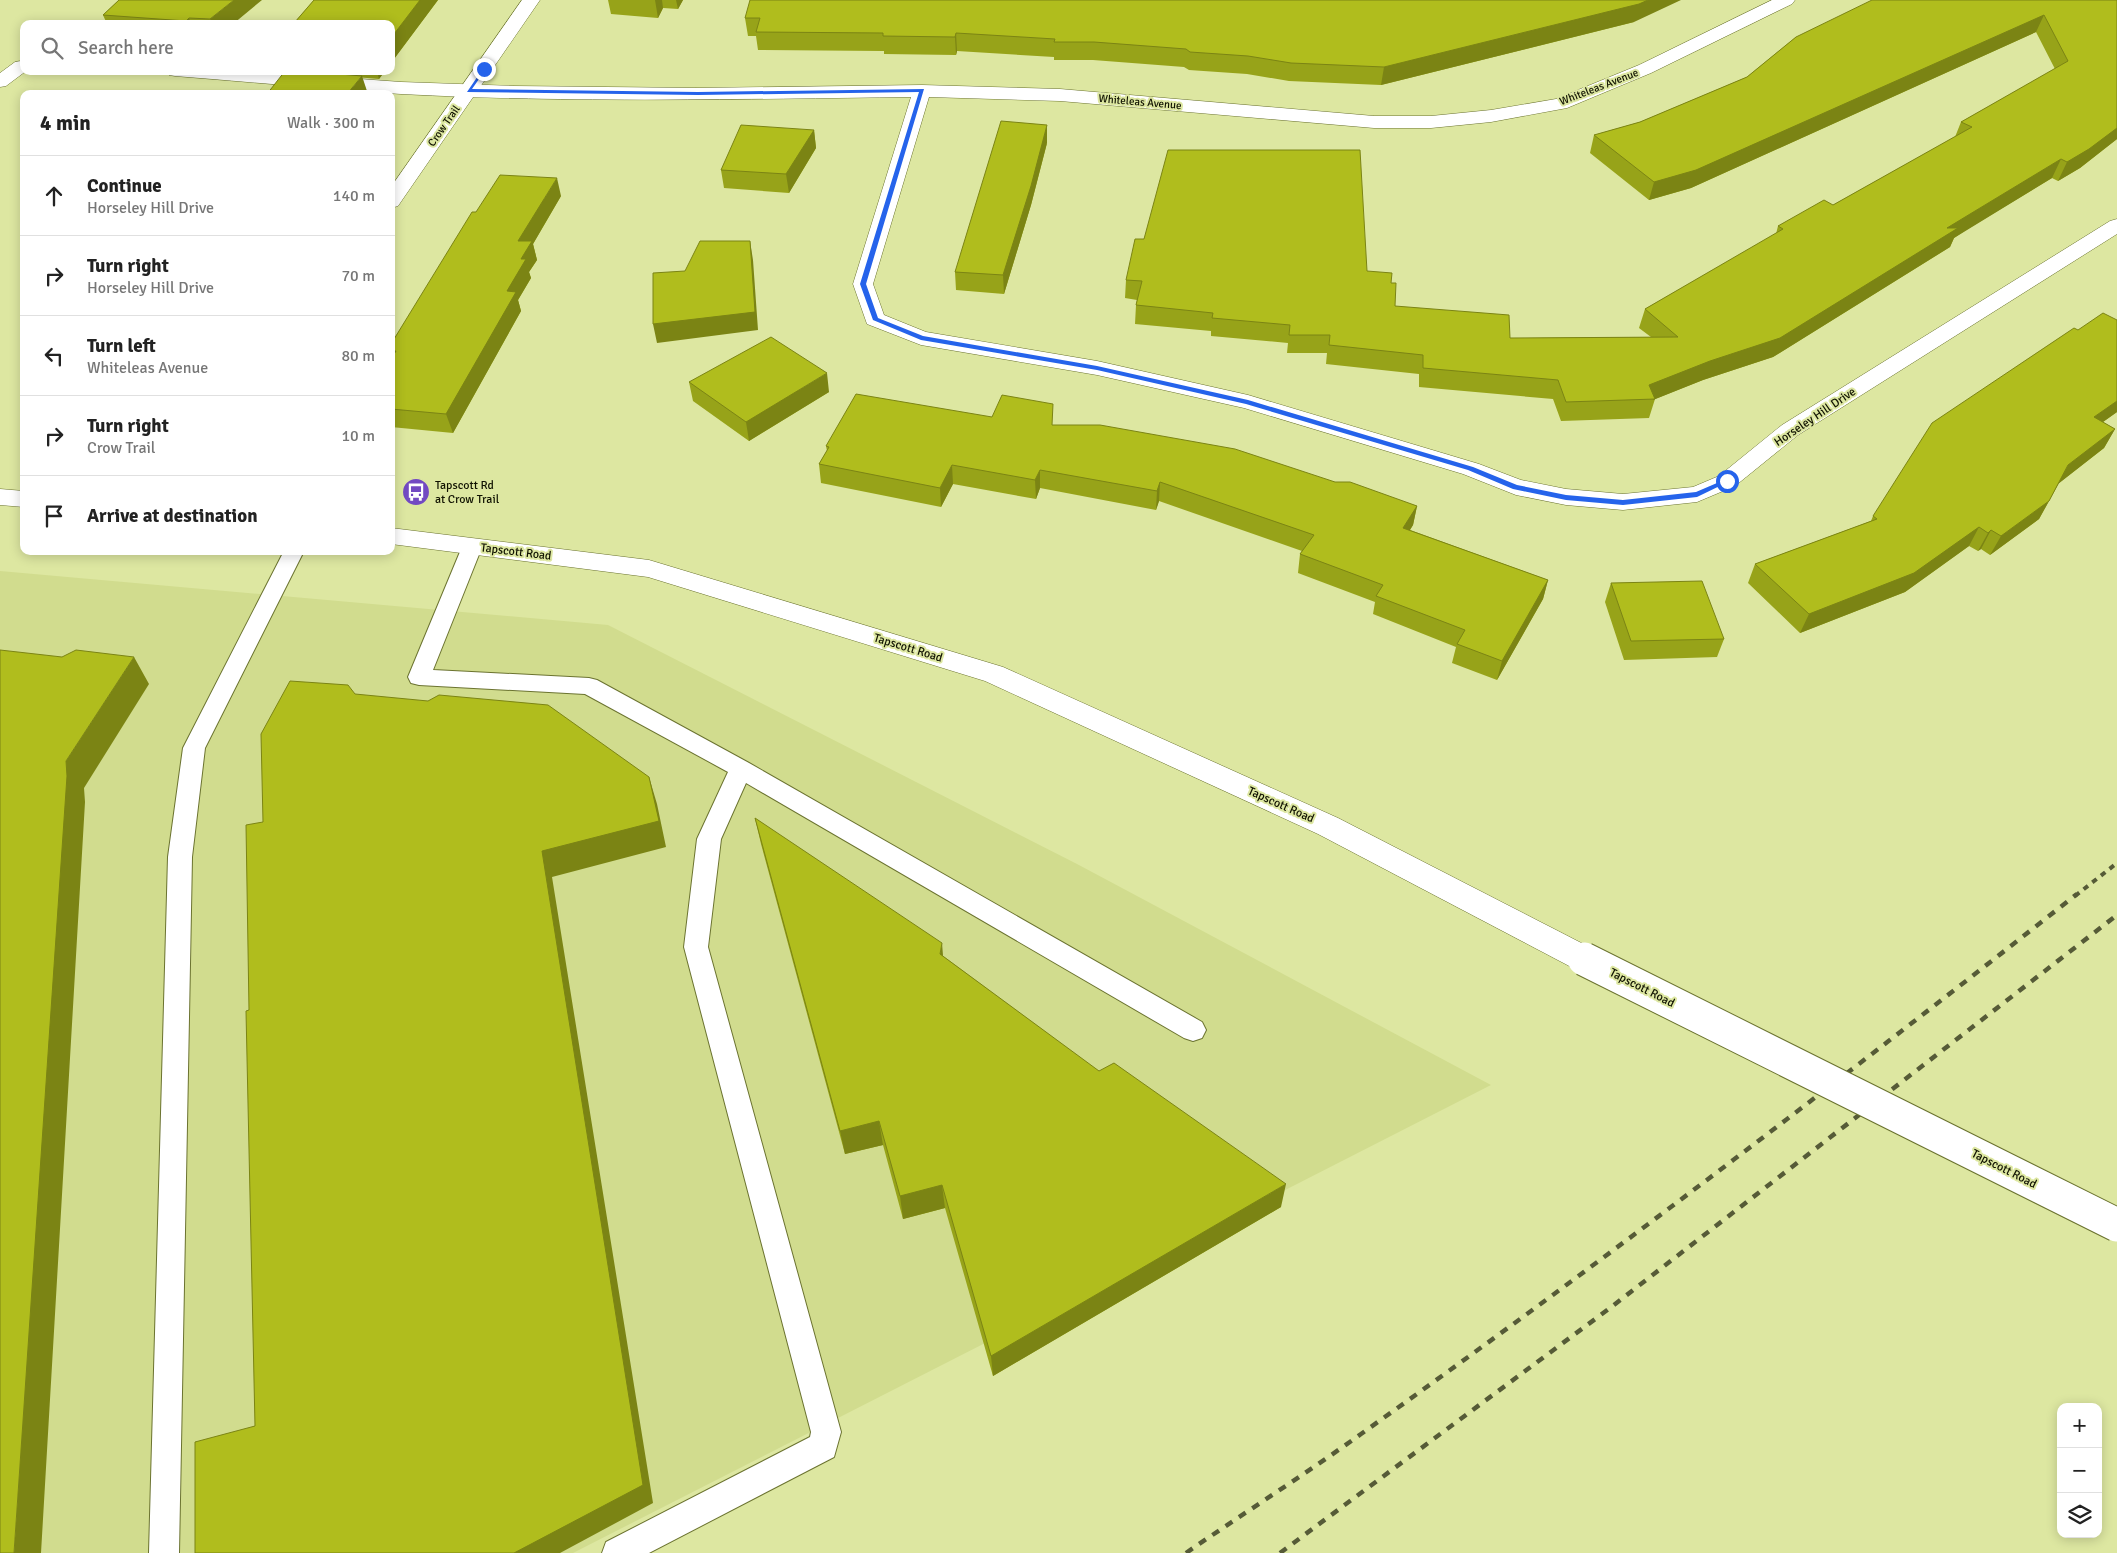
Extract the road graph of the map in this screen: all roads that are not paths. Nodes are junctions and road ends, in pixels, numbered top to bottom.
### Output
1 (531, 0) edge
2 (1786, 0) edge
3 (0, 64) edge
4 (20, 66) edge
5 (20, 67) edge
6 (234, 75) edge
7 (0, 82) edge
8 (468, 91) junction
9 (922, 91) junction
10 (395, 196) edge
11 (2117, 225) edge
12 (0, 497) edge
13 (20, 499) edge
14 (395, 537) edge
15 (472, 547) junction
16 (292, 555) edge
17 (741, 769) junction
18 (1193, 1030) dead end
19 (2117, 1225) edge
20 (164, 1553) edge
21 (617, 1553) edge

1 - 8 street, Crow Trail
2 - 9 street, Whiteleas Avenue
3 - 4 street
5 - 7 street
6 - 8 street, Whiteleas Avenue
8 - 9 street, Whiteleas Avenue
8 - 10 street, Crow Trail
9 - 11 street, Horseley Hill Drive
12 - 13 street
14 - 15 street, Tapscott Road
15 - 17 lane
15 - 19 street, Tapscott Road, bridge
16 - 20 lane
17 - 18 lane
17 - 21 lane

